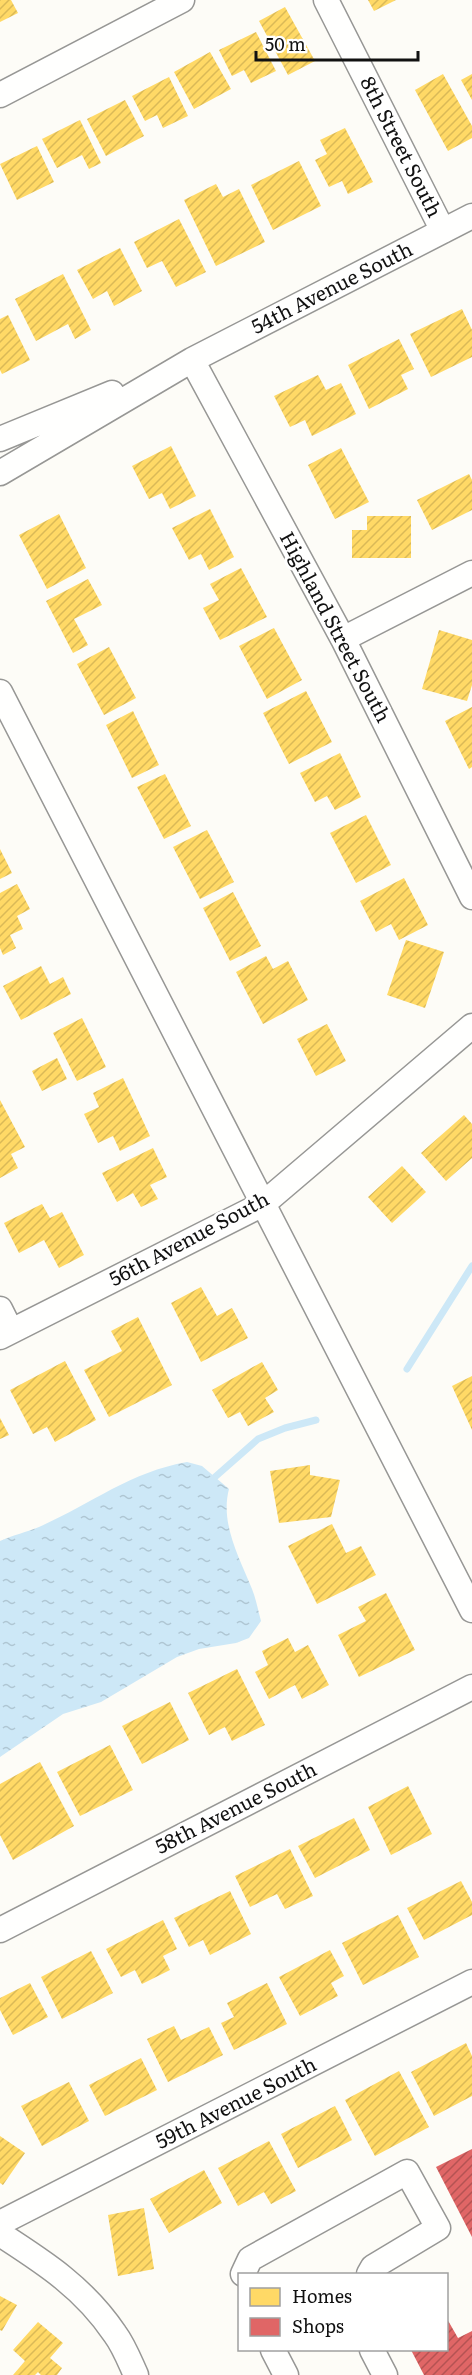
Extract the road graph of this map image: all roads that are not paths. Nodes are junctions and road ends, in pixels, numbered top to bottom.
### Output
1 (182, 0) edge
2 (326, 0) edge
3 (0, 95) edge
4 (472, 216) edge
5 (443, 231) junction
6 (192, 360) junction
7 (0, 439) edge
8 (0, 473) edge
9 (472, 573) edge
10 (344, 639) junction
11 (0, 692) edge
12 (472, 897) edge
13 (472, 1026) edge
14 (263, 1204) junction
15 (0, 1309) edge
16 (6, 1334) edge
17 (472, 1610) edge
18 (472, 1687) edge
19 (0, 1930) edge
20 (472, 1982) edge
21 (0, 2223) edge
22 (0, 2234) edge
23 (243, 2273) edge
24 (370, 2273) edge
25 (274, 2351) edge
26 (373, 2351) edge
27 (136, 2375) edge
28 (286, 2375) edge
29 (385, 2375) edge

1 - 3 street
2 - 5 street, 8th Street South
4 - 5 street, 54th Avenue South
5 - 6 street, 54th Avenue South
6 - 7 street, 54th Avenue South
6 - 8 street, 54th Avenue South
6 - 10 street, Highland Street South
9 - 10 street
10 - 12 street, Highland Street South
11 - 14 street
13 - 14 street, 56th Avenue South
14 - 16 street, 56th Avenue South
14 - 17 street
15 - 16 street
18 - 19 street, 58th Avenue South
20 - 21 street, 59th Avenue South
22 - 27 street
23 - 24 street
25 - 28 street
26 - 29 street

